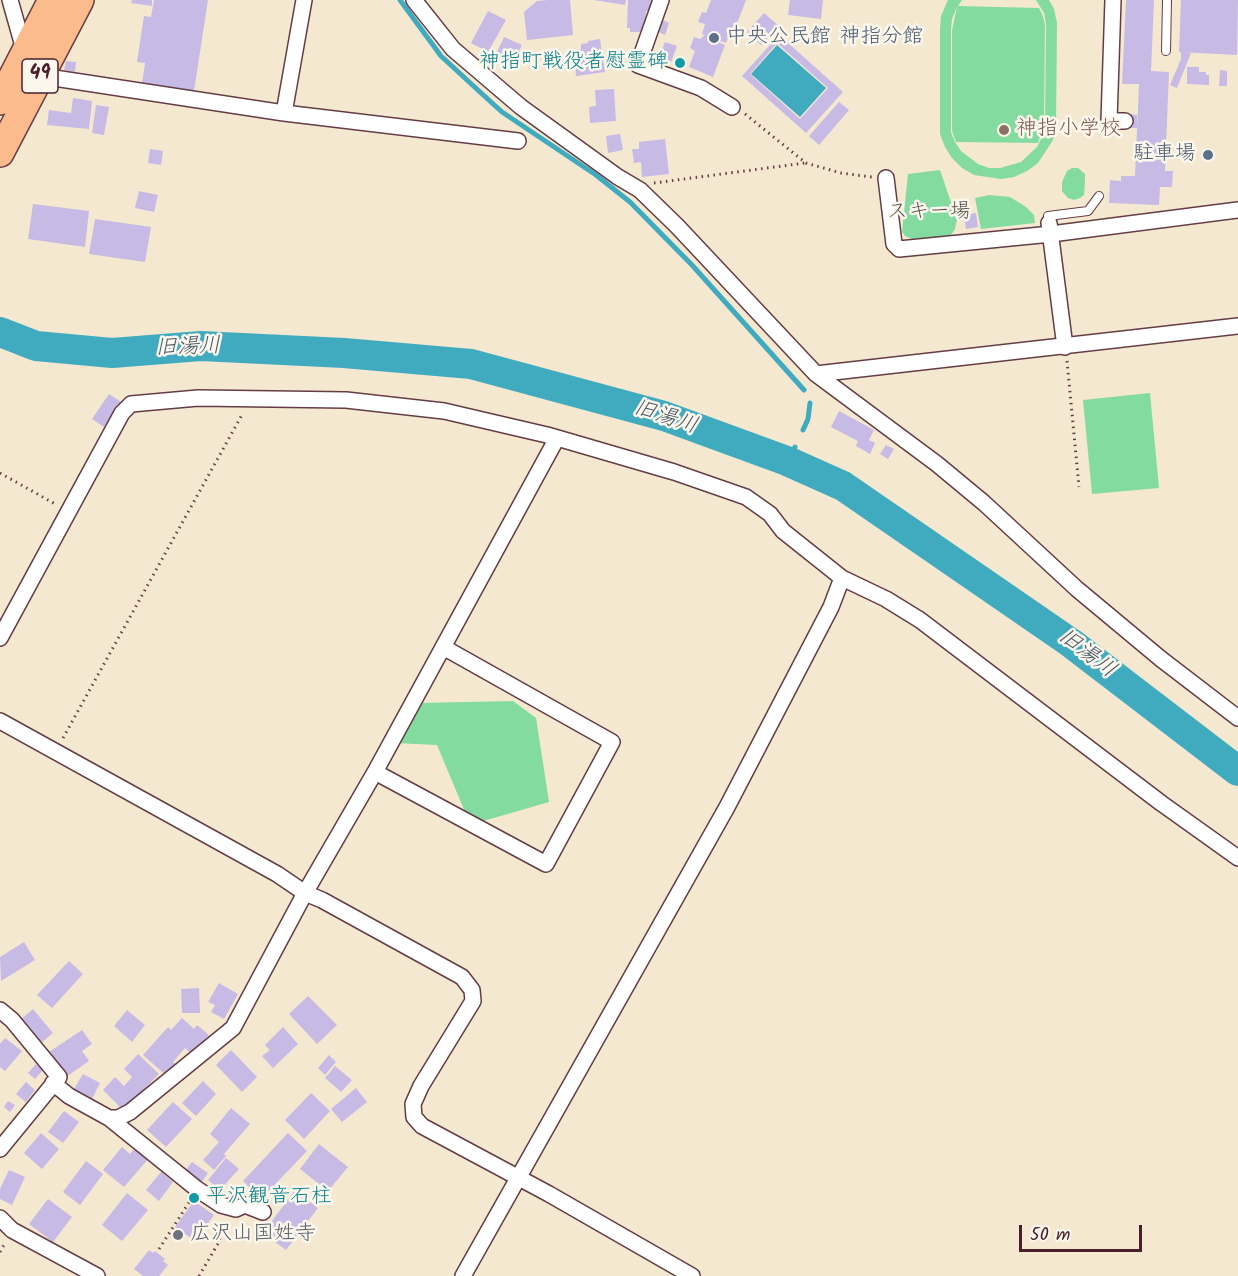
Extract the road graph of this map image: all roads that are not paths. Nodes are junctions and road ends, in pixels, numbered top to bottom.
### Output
1 (10, 0) edge
2 (52, 0) edge
3 (80, 0) edge
4 (304, 0) edge
5 (414, 0) edge
6 (661, 0) edge
7 (1113, 0) edge
8 (1167, 0) edge
9 (1166, 51) dead end
10 (13, 67) edge
11 (41, 76) junction
12 (0, 101) edge
13 (732, 107) road end
14 (284, 113) junction
15 (1125, 121) dead end
16 (518, 141) dead end
17 (0, 153) edge
18 (886, 178) road end
19 (1099, 196) dead end
20 (1238, 210) edge
21 (1050, 228) junction
22 (1238, 326) edge
23 (1065, 347) junction
24 (816, 374) junction
25 (557, 438) junction
26 (842, 578) junction
27 (0, 638) edge
28 (443, 647) junction
29 (1238, 718) edge
30 (0, 721) edge
31 (375, 772) junction
32 (1238, 858) edge
33 (305, 893) junction
34 (0, 1010) edge
35 (53, 1083) junction
36 (109, 1118) junction
37 (0, 1149) edge
38 (518, 1178) junction
39 (262, 1212) dead end
40 (0, 1218) edge
41 (97, 1276) edge
42 (463, 1276) edge
43 (692, 1276) edge

1 - 10 street
2 - 10 highway, 49
3 - 11 highway, 49
4 - 14 street
5 - 24 street
6 - 13 street
7 - 15 street
8 - 9 lane
10 - 12 highway, 49
11 - 14 street
11 - 17 highway, 49
14 - 16 street
18 - 21 street
19 - 21 lane
20 - 21 street
21 - 23 street
22 - 23 street
23 - 24 street
24 - 29 street
25 - 26 street
25 - 27 street
25 - 28 street
26 - 32 street
26 - 38 street
28 - 31 street
28 - 31 street
30 - 33 street
31 - 33 street
33 - 36 street
33 - 38 street
34 - 35 street
35 - 36 street
35 - 37 street
36 - 39 street
38 - 42 street
38 - 43 street
40 - 41 street

